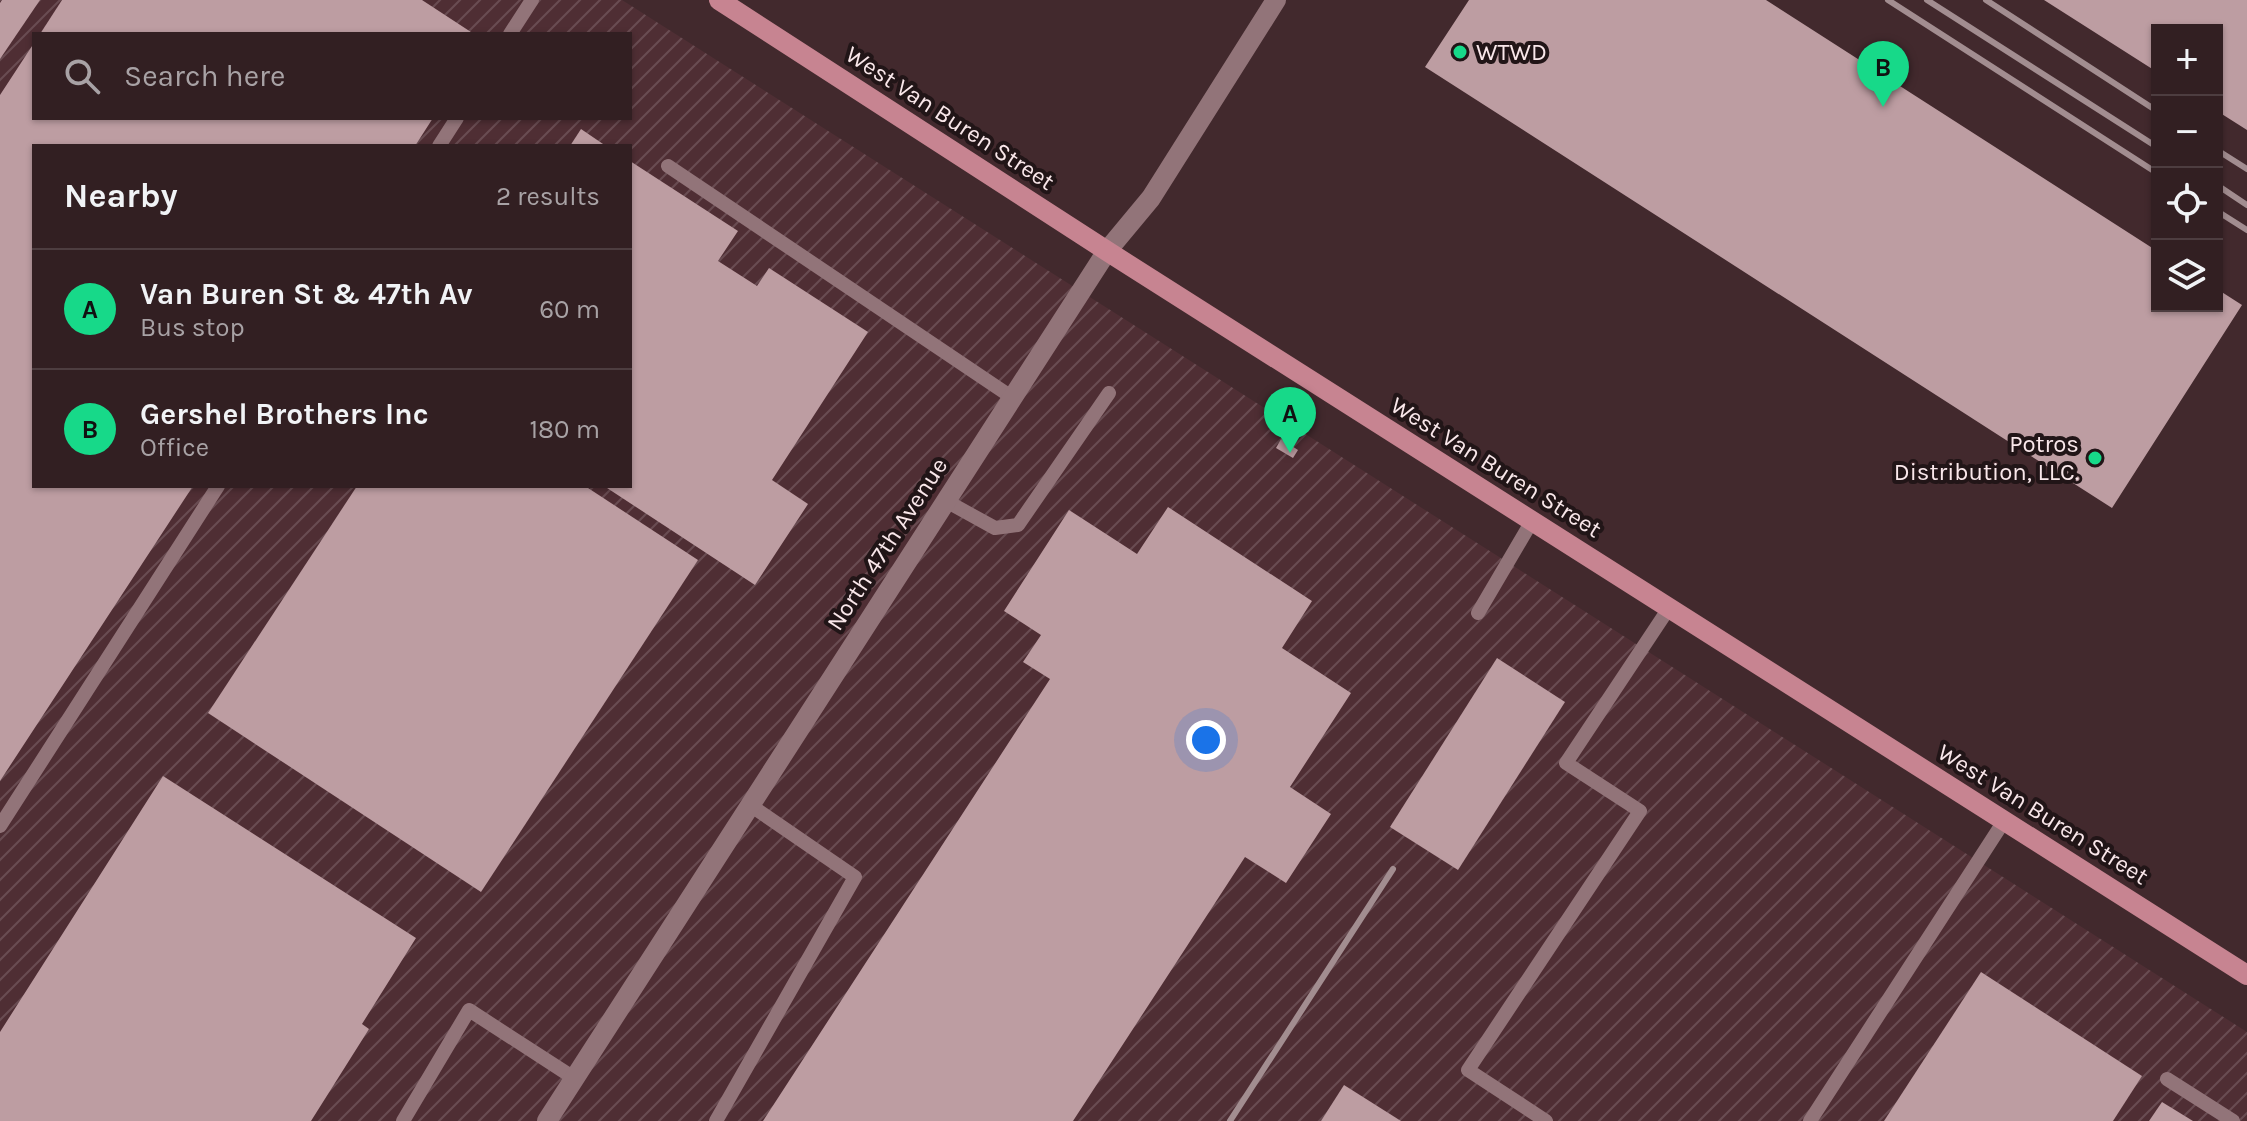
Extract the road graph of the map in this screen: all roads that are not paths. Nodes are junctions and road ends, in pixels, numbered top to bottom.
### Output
1 (532, 0) edge
2 (719, 0) edge
3 (1276, 0) edge
4 (511, 32) edge
5 (456, 120) edge
6 (440, 144) edge
7 (668, 166) dead end
8 (1107, 251) junction
9 (1109, 393) dead end
10 (1013, 398) junction
11 (217, 488) edge
12 (946, 501) junction
13 (1532, 521) junction
14 (1669, 608) junction
15 (1478, 613) dead end
16 (750, 805) junction
17 (2004, 821) junction
18 (0, 826) edge
19 (2247, 975) edge
20 (574, 1078) junction
21 (2167, 1079) dead end
22 (403, 1121) edge
23 (547, 1121) edge
24 (716, 1121) edge
25 (1546, 1121) edge
26 (1810, 1121) edge
27 (2233, 1121) edge

1 - 4 lane
2 - 8 main road, West Van Buren Street
3 - 8 street, North 47th Avenue
5 - 6 lane
7 - 10 lane
8 - 10 street, North 47th Avenue
8 - 13 main road, West Van Buren Street
9 - 12 lane
10 - 12 street, North 47th Avenue
11 - 18 lane
12 - 16 street, North 47th Avenue
13 - 14 main road, West Van Buren Street
13 - 15 lane
14 - 17 main road, West Van Buren Street
14 - 25 lane
16 - 20 street, North 47th Avenue
16 - 24 lane
17 - 19 main road, West Van Buren Street
17 - 26 lane
20 - 22 lane
20 - 23 street, North 47th Avenue
21 - 27 lane

